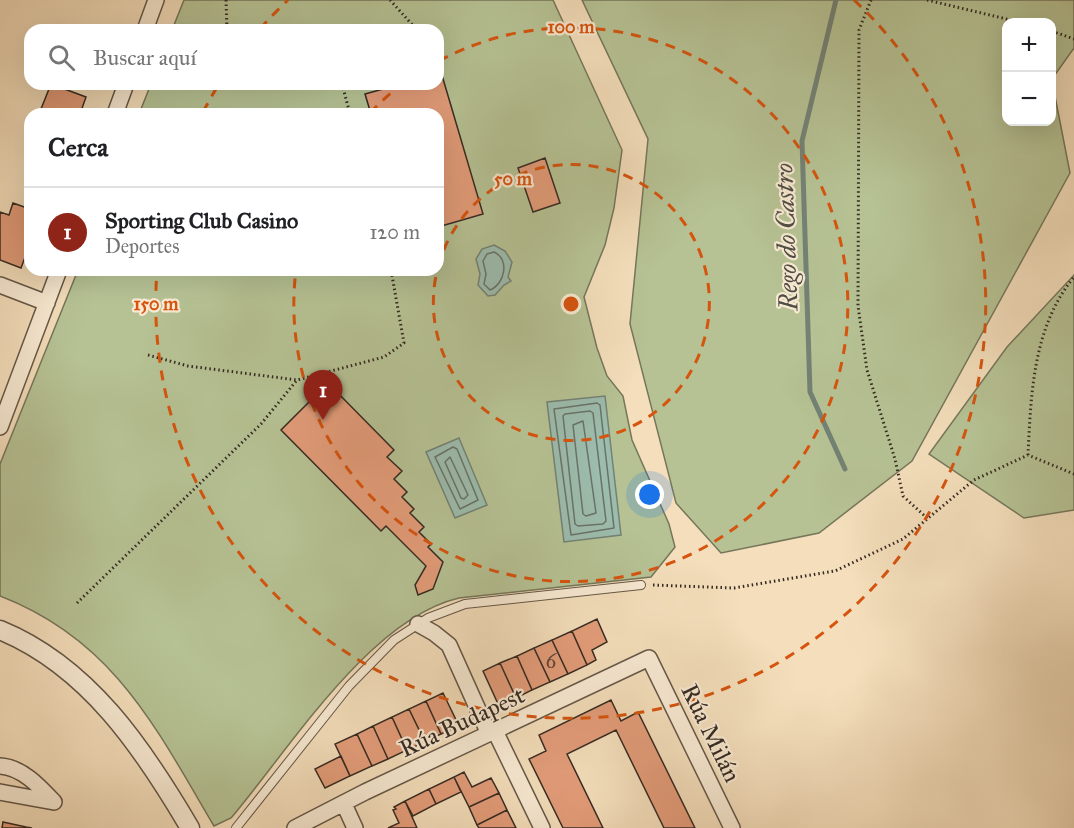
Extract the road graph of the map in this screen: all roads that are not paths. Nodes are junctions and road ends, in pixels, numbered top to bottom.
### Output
1 (156, 0) edge
2 (147, 24) edge
3 (124, 90) edge
4 (117, 108) edge
5 (57, 276) edge
6 (0, 285) edge
7 (47, 303) junction
8 (0, 427) edge
9 (641, 585) road end
10 (418, 624) junction
11 (0, 630) edge
12 (649, 658) joint
13 (492, 733) junction
14 (0, 766) edge
15 (0, 792) edge
16 (344, 804) junction
17 (190, 828) edge
18 (236, 828) edge
19 (295, 828) edge
20 (355, 828) edge
21 (542, 828) edge
22 (732, 828) edge

1 - 2 street
3 - 4 street
5 - 7 street
6 - 7 street
7 - 8 street
9 - 10 lane
10 - 13 street
10 - 18 lane
11 - 17 street
12 - 13 street, Rúa Budapest
12 - 22 street, Rúa Milán
13 - 16 street, Rúa Budapest
13 - 21 street
14 - 15 street
16 - 19 street, Rúa Budapest
16 - 20 street

